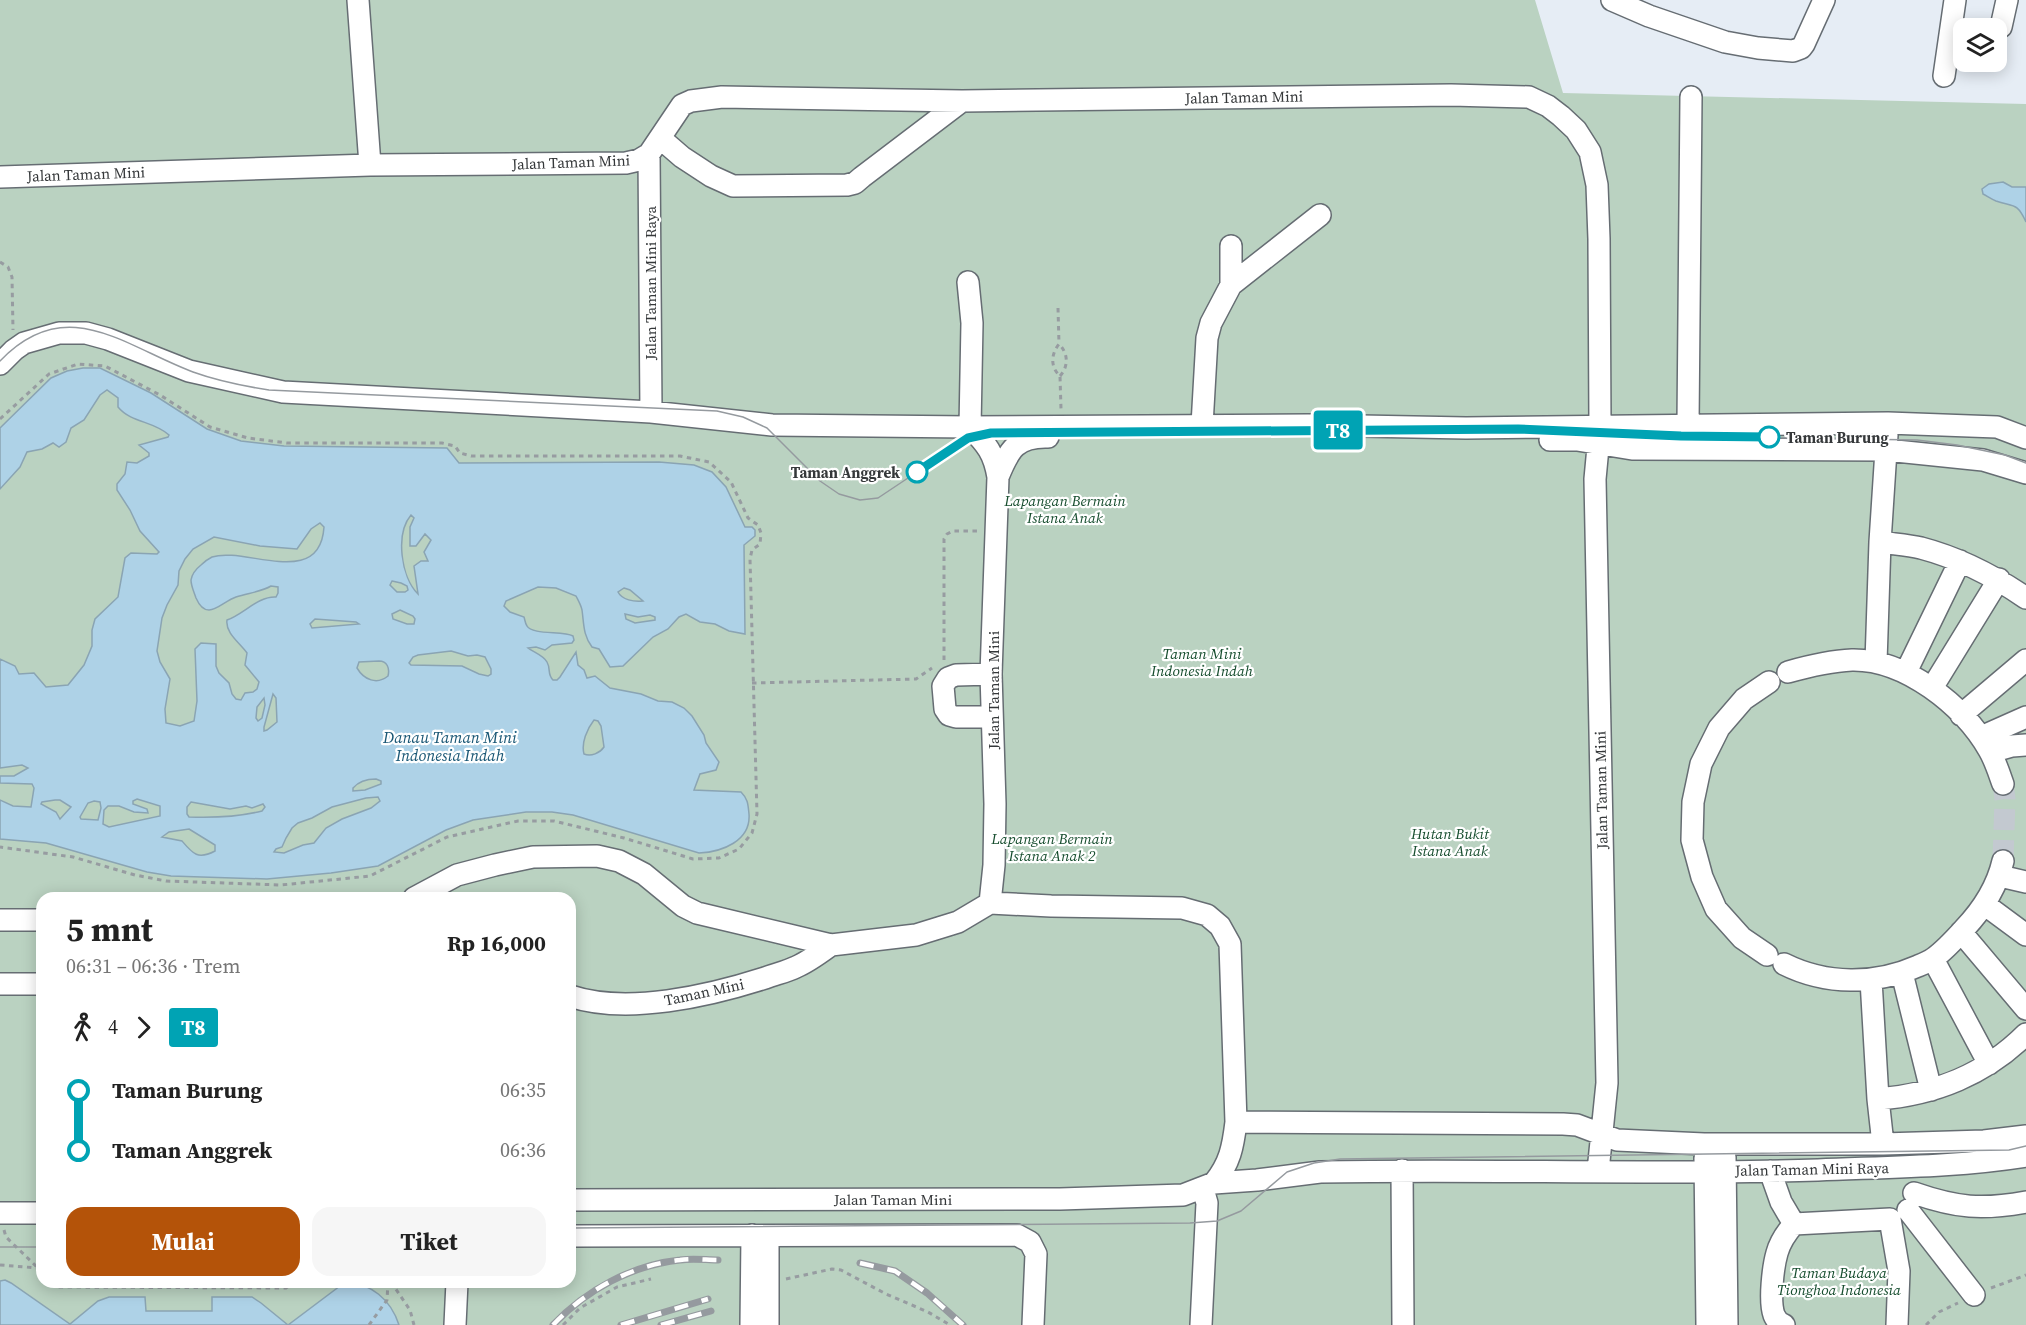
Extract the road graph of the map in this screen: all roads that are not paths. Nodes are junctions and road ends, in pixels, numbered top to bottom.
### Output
1 (358, 0) edge
2 (1612, 0) edge
3 (1824, 0) edge
4 (1955, 0) edge
5 (2007, 0) edge
6 (2003, 18) edge
7 (1944, 76) dead end
8 (1691, 97) dead end
9 (962, 101) junction
10 (655, 146) junction
11 (370, 165) junction
12 (0, 177) edge
13 (1320, 215) dead end
14 (1231, 246) dead end
15 (968, 282) dead end
16 (1231, 285) junction
17 (7, 357) edge
18 (651, 412) junction
19 (1887, 423) junction
20 (1688, 424) junction
21 (1202, 425) junction
22 (2026, 426) edge
23 (970, 427) junction
24 (1997, 427) junction
25 (1598, 435) junction
26 (2026, 438) edge
27 (1886, 450) junction
28 (2026, 473) edge
29 (998, 477) junction
30 (1880, 542) junction
31 (1960, 561) junction
32 (1999, 579) junction
33 (2026, 598) edge
34 (2026, 660) edge
35 (1876, 662) junction
36 (1788, 672) dead end
37 (1906, 672) junction
38 (991, 674) junction
39 (1769, 682) dead end
40 (1932, 688) junction
41 (1961, 715) junction
42 (992, 717) junction
43 (2026, 717) edge
44 (1986, 745) junction
45 (2026, 745) edge
46 (2003, 784) tunnel mouth
47 (2026, 882) edge
48 (426, 892) edge
49 (990, 903) junction
50 (1984, 904) junction
51 (0, 920) edge
52 (36, 920) edge
53 (1961, 932) junction
54 (2026, 935) edge
55 (831, 945) junction
56 (1933, 959) junction
57 (1902, 973) junction
58 (1871, 980) junction
59 (0, 984) edge
60 (36, 984) edge
61 (576, 998) edge
62 (2026, 1008) edge
63 (2026, 1034) edge
64 (1989, 1064) junction
65 (1931, 1090) junction
66 (1878, 1099) junction
67 (1236, 1122) junction
68 (1600, 1135) junction
69 (2026, 1136) edge
70 (1715, 1144) junction
71 (1883, 1144) junction
72 (2026, 1156) edge
73 (1917, 1166) junction
74 (1402, 1170) junction
75 (1598, 1171) junction
76 (1715, 1171) junction
77 (1770, 1171) junction
78 (1209, 1186) junction
79 (576, 1200) edge
80 (2026, 1202) edge
81 (1904, 1208) junction
82 (36, 1214) edge
83 (2, 1220) edge
84 (1794, 1224) junction
85 (576, 1236) edge
86 (760, 1236) junction
87 (457, 1288) edge
88 (1974, 1295) dead end
89 (759, 1319) edge
90 (455, 1325) edge
91 (1033, 1325) edge
92 (1201, 1325) edge
93 (1403, 1325) edge
94 (1707, 1325) edge
95 (1727, 1325) edge
96 (1784, 1325) edge
97 (1897, 1325) edge

1 - 11 street
2 - 3 street
4 - 7 street
5 - 6 street
8 - 20 street
9 - 10 street, Jalan Taman Mini
9 - 10 street
9 - 25 street, Jalan Taman Mini
10 - 11 street, Jalan Taman Mini
10 - 18 street, Jalan Taman Mini Raya
11 - 12 street, Jalan Taman Mini
13 - 16 street
14 - 16 street
15 - 23 street
16 - 21 street
17 - 18 street, Jalan Taman Mini
18 - 23 street, Jalan Taman Mini
19 - 20 street
19 - 24 street
19 - 27 street
20 - 25 street
21 - 23 street, Jalan Taman Mini
21 - 25 street, Jalan Taman Mini
22 - 24 street
23 - 29 street, Jalan Taman Mini
24 - 26 street
25 - 27 street, Jalan Taman Mini
25 - 29 street, Jalan Taman Mini
25 - 68 street, Jalan Taman Mini
27 - 28 street, Jalan Taman Mini
27 - 30 street
29 - 38 street, Jalan Taman Mini
30 - 31 street
30 - 35 street
31 - 32 street
31 - 37 street
32 - 33 street
32 - 40 street
34 - 41 street
35 - 36 street
35 - 37 street
37 - 40 street
38 - 42 street, Jalan Taman Mini
38 - 42 street
39 - 58 street
40 - 41 street
41 - 44 street
42 - 49 street, Jalan Taman Mini
43 - 44 street
44 - 45 street
44 - 46 street
47 - 50 street
48 - 55 street
49 - 55 street
49 - 67 street
50 - 53 street
50 - 54 street
51 - 52 street
53 - 56 street
53 - 62 street
55 - 61 street, Taman Mini
56 - 57 street
56 - 64 street
57 - 58 street
57 - 65 street
58 - 66 street
59 - 60 street
63 - 64 street
64 - 65 street
65 - 66 street
66 - 71 street
67 - 68 street
67 - 78 street
68 - 70 street, Jalan Taman Mini Raya
68 - 75 street, Jalan Taman Mini
69 - 71 street, Jalan Taman Mini Raya
70 - 71 street, Jalan Taman Mini Raya
70 - 76 street
72 - 73 street, Jalan Taman Mini Raya
73 - 77 street, Jalan Taman Mini Raya
73 - 81 street
74 - 75 street, Jalan Taman Mini
74 - 78 street, Jalan Taman Mini
74 - 93 street
75 - 76 street, Jalan Taman Mini Raya
76 - 77 street, Jalan Taman Mini Raya
76 - 94 street
76 - 95 street
77 - 84 street
78 - 79 street, Jalan Taman Mini
78 - 92 street
80 - 81 street
81 - 84 street
81 - 88 street
81 - 97 street
82 - 83 street
84 - 96 street
85 - 86 street
86 - 89 street
86 - 89 street
86 - 91 street
87 - 90 street

